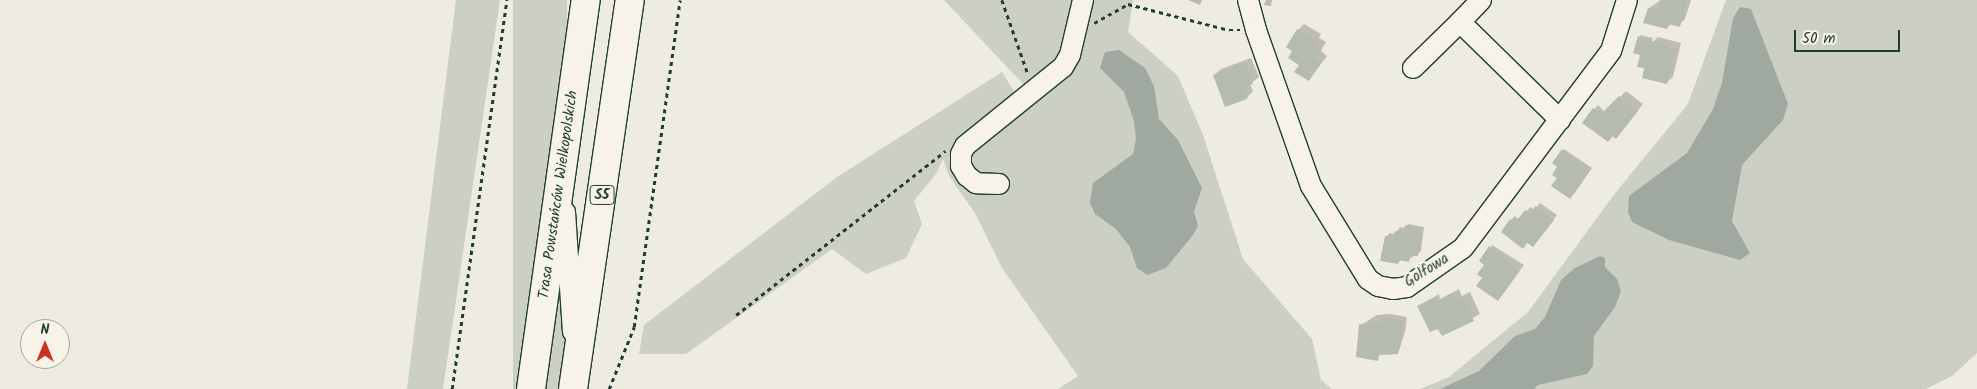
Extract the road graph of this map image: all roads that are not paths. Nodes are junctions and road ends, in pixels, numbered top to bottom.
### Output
1 (586, 0) edge
2 (630, 0) edge
3 (1084, 0) edge
4 (1248, 0) edge
5 (1481, 0) edge
6 (1627, 0) edge
7 (1460, 22) junction
8 (1413, 68) dead end
9 (1560, 120) junction
10 (562, 172) junction
11 (604, 178) junction
12 (1000, 184) dead end
13 (569, 272) junction
14 (533, 376) edge
15 (574, 379) edge

1 - 10 highway, Trasa Powstańców Wielkopolskich
2 - 11 highway, S5
3 - 12 lane
4 - 9 lane, Golfowa
5 - 7 lane
6 - 9 lane, Golfowa
7 - 8 lane
7 - 9 lane
10 - 13 lane
10 - 14 highway, Trasa Powstańców Wielkopolskich
11 - 13 lane
11 - 15 highway, S5
13 - 14 lane
13 - 15 lane

